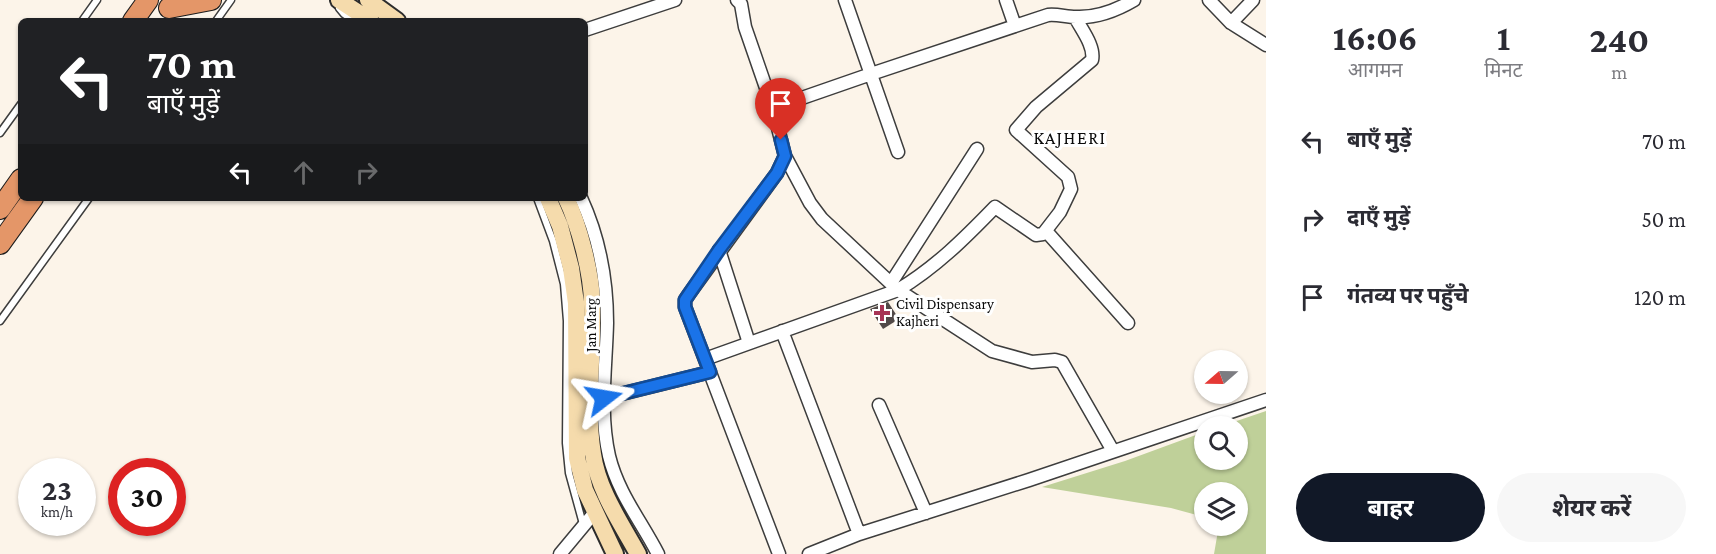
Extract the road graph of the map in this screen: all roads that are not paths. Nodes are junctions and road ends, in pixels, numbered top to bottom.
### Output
1 (98, 0) edge
2 (148, 0) edge
3 (211, 0) edge
4 (231, 0) edge
5 (334, 0) edge
6 (339, 0) edge
7 (368, 0) edge
8 (675, 0) edge
9 (736, 0) edge
10 (844, 0) edge
11 (1006, 0) edge
12 (1134, 0) edge
13 (1209, 0) edge
14 (1253, 0) edge
15 (169, 10) edge
16 (1075, 17) junction
17 (84, 18) edge
18 (135, 18) edge
19 (218, 18) edge
20 (350, 18) edge
21 (366, 18) edge
22 (393, 18) edge
23 (1231, 23) junction
24 (1015, 26) junction
25 (588, 29) edge
26 (1266, 45) edge
27 (871, 74) junction
28 (18, 108) edge
29 (772, 108) junction
30 (0, 133) edge
31 (977, 149) dead end
32 (898, 152) dead end
33 (785, 156) junction
34 (18, 183) edge
35 (31, 201) edge
36 (87, 201) edge
37 (538, 201) edge
38 (549, 201) edge
39 (567, 201) edge
40 (582, 201) edge
41 (0, 209) edge
42 (1046, 231) junction
43 (0, 244) edge
44 (719, 250) junction
45 (895, 287) junction
46 (0, 321) edge
47 (1128, 323) dead end
48 (782, 331) junction
49 (749, 343) junction
50 (705, 359) junction
51 (710, 372) junction
52 (597, 400) junction
53 (1266, 400) edge
54 (879, 405) dead end
55 (1113, 451) junction
56 (926, 513) junction
57 (589, 518) junction
58 (859, 534) junction
59 (560, 554) edge
60 (615, 554) edge
61 (638, 554) edge
62 (658, 554) edge
63 (779, 554) edge
64 (809, 554) edge

1 - 17 lane
2 - 18 highway
3 - 15 highway
4 - 19 lane
5 - 20 lane
6 - 21 main road
7 - 22 main road
8 - 25 street
9 - 29 street
10 - 27 street
11 - 24 street
12 - 16 street
13 - 23 street
14 - 23 street
16 - 24 street
16 - 42 street
23 - 26 street
24 - 27 street
27 - 29 street
27 - 32 street
28 - 30 lane
29 - 33 street
31 - 45 street
33 - 44 street
33 - 45 street
34 - 41 highway
35 - 43 highway
36 - 46 lane
37 - 57 lane
38 - 57 main road, Jan Marg
39 - 52 main road, Jan Marg
40 - 52 street
42 - 45 street
42 - 47 street
44 - 49 street
44 - 50 street
45 - 48 street
45 - 55 street
48 - 49 street
48 - 58 street
49 - 50 street
50 - 51 street
51 - 52 street
51 - 63 street
52 - 61 main road, Jan Marg
52 - 62 street
53 - 55 street
54 - 56 street
55 - 56 street
56 - 58 street
57 - 59 street
57 - 60 main road, Jan Marg
58 - 64 street

